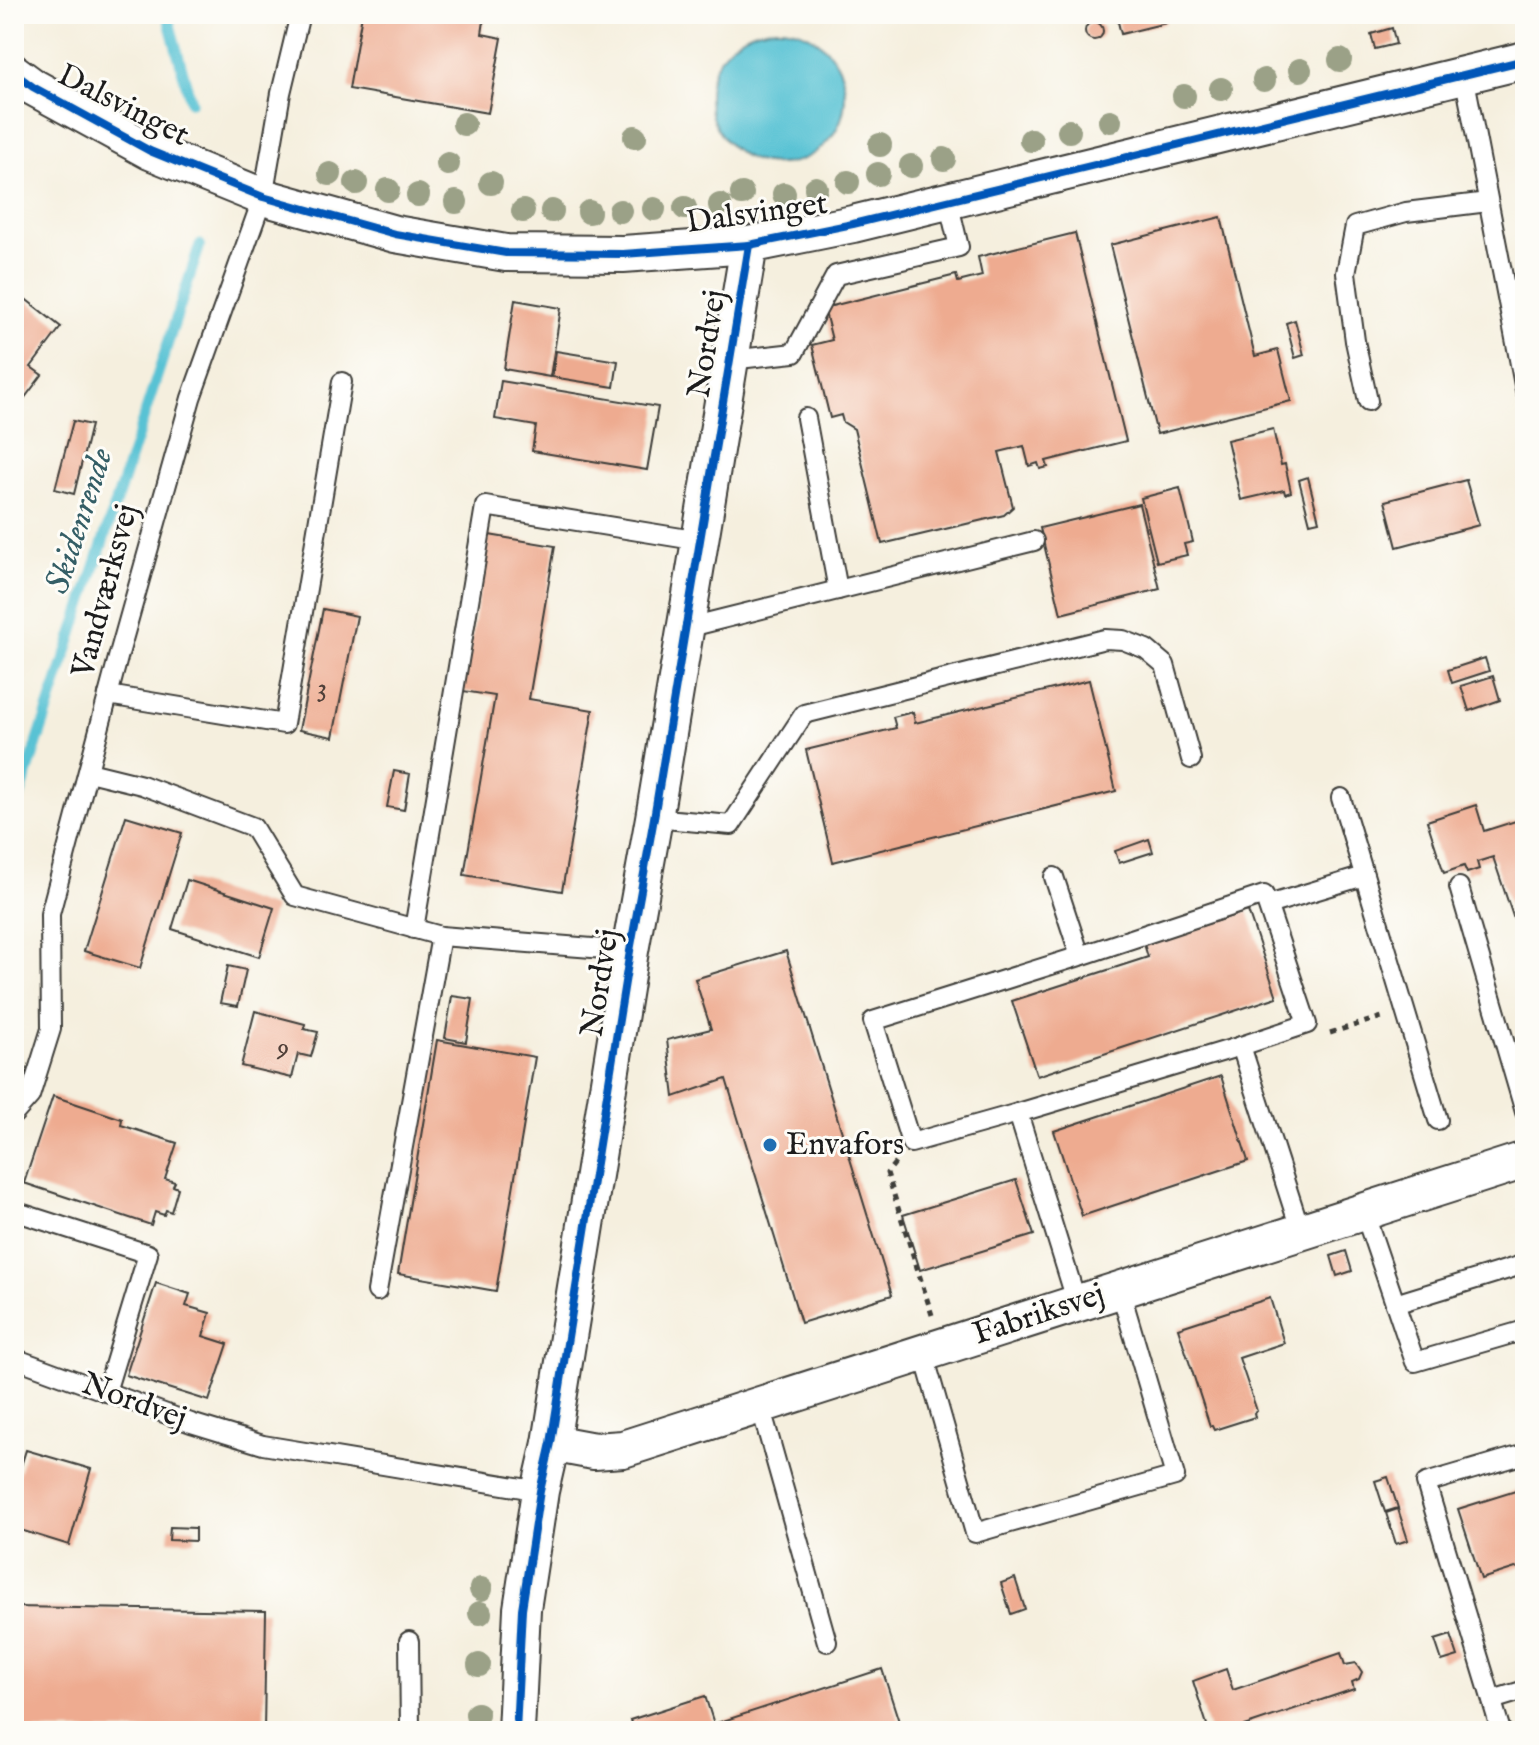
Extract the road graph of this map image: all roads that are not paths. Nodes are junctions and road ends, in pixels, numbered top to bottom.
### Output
1 (300, 14) edge
2 (1525, 60) edge
3 (14, 73) edge
4 (1464, 75) junction
5 (263, 197) junction
6 (948, 201) junction
7 (1488, 202) junction
8 (749, 245) junction
9 (1517, 302) edge
10 (730, 360) junction
11 (342, 382) dead end
12 (1525, 390) edge
13 (1368, 401) dead end
14 (806, 418) dead end
15 (700, 541) junction
16 (1034, 541) dead end
17 (838, 590) junction
18 (686, 628) junction
19 (108, 695) junction
20 (1191, 759) dead end
21 (89, 772) junction
22 (1341, 798) dead end
23 (654, 818) junction
24 (1364, 876) junction
25 (1054, 877) dead end
26 (1459, 887) dead end
27 (1268, 905) junction
28 (414, 929) junction
29 (441, 936) junction
30 (630, 951) junction
31 (1080, 956) junction
32 (1241, 1046) junction
33 (1525, 1112) edge
34 (1018, 1113) junction
35 (14, 1114) edge
36 (1438, 1120) dead end
37 (1525, 1160) edge
38 (14, 1211) edge
39 (1364, 1212) junction
40 (1301, 1232) junction
41 (1525, 1264) edge
42 (1120, 1290) junction
43 (377, 1291) dead end
44 (1077, 1303) junction
45 (1395, 1304) junction
46 (1525, 1330) edge
47 (933, 1349) junction
48 (14, 1358) edge
49 (106, 1392) junction
50 (760, 1405) junction
51 (551, 1443) junction
52 (1525, 1454) edge
53 (540, 1491) junction
54 (409, 1641) dead end
55 (827, 1642) dead end
56 (1525, 1690) edge
57 (1492, 1700) junction
58 (410, 1731) edge
59 (516, 1731) edge
60 (1501, 1731) edge

1 - 5 lane, Vandværksvej
2 - 4 street, Dalsvinget
3 - 5 street, Dalsvinget
4 - 6 street, Dalsvinget
4 - 7 lane
5 - 8 street, Dalsvinget
5 - 19 lane, Vandværksvej
6 - 8 street, Dalsvinget
6 - 10 lane
7 - 9 lane
7 - 13 lane
8 - 10 street, Nordvej
9 - 12 lane
10 - 15 street, Nordvej
11 - 19 lane
14 - 17 lane
15 - 18 street, Nordvej
15 - 28 lane
16 - 17 lane
17 - 18 lane
18 - 23 street, Nordvej
19 - 21 lane, Vandværksvej
20 - 23 lane
21 - 28 lane
21 - 35 lane, Vandværksvej
22 - 24 lane
23 - 30 street, Nordvej
24 - 27 lane
24 - 36 lane
25 - 31 lane
26 - 33 lane
27 - 31 lane
27 - 32 lane
28 - 29 lane
29 - 30 lane
29 - 43 lane
30 - 51 street, Nordvej
31 - 34 lane
32 - 34 lane
32 - 40 lane
34 - 44 lane
37 - 39 street, Fabriksvej
38 - 49 lane
39 - 40 street, Fabriksvej
39 - 45 lane
40 - 42 street, Fabriksvej
41 - 45 lane
42 - 44 street, Fabriksvej
42 - 47 lane
44 - 47 street, Fabriksvej
45 - 46 lane
47 - 50 street, Fabriksvej
48 - 49 lane, Nordvej
49 - 53 lane, Nordvej
50 - 51 street, Fabriksvej
50 - 55 lane
51 - 53 street, Nordvej
52 - 57 lane
53 - 59 street, Nordvej
54 - 58 lane
56 - 57 lane
57 - 60 lane

